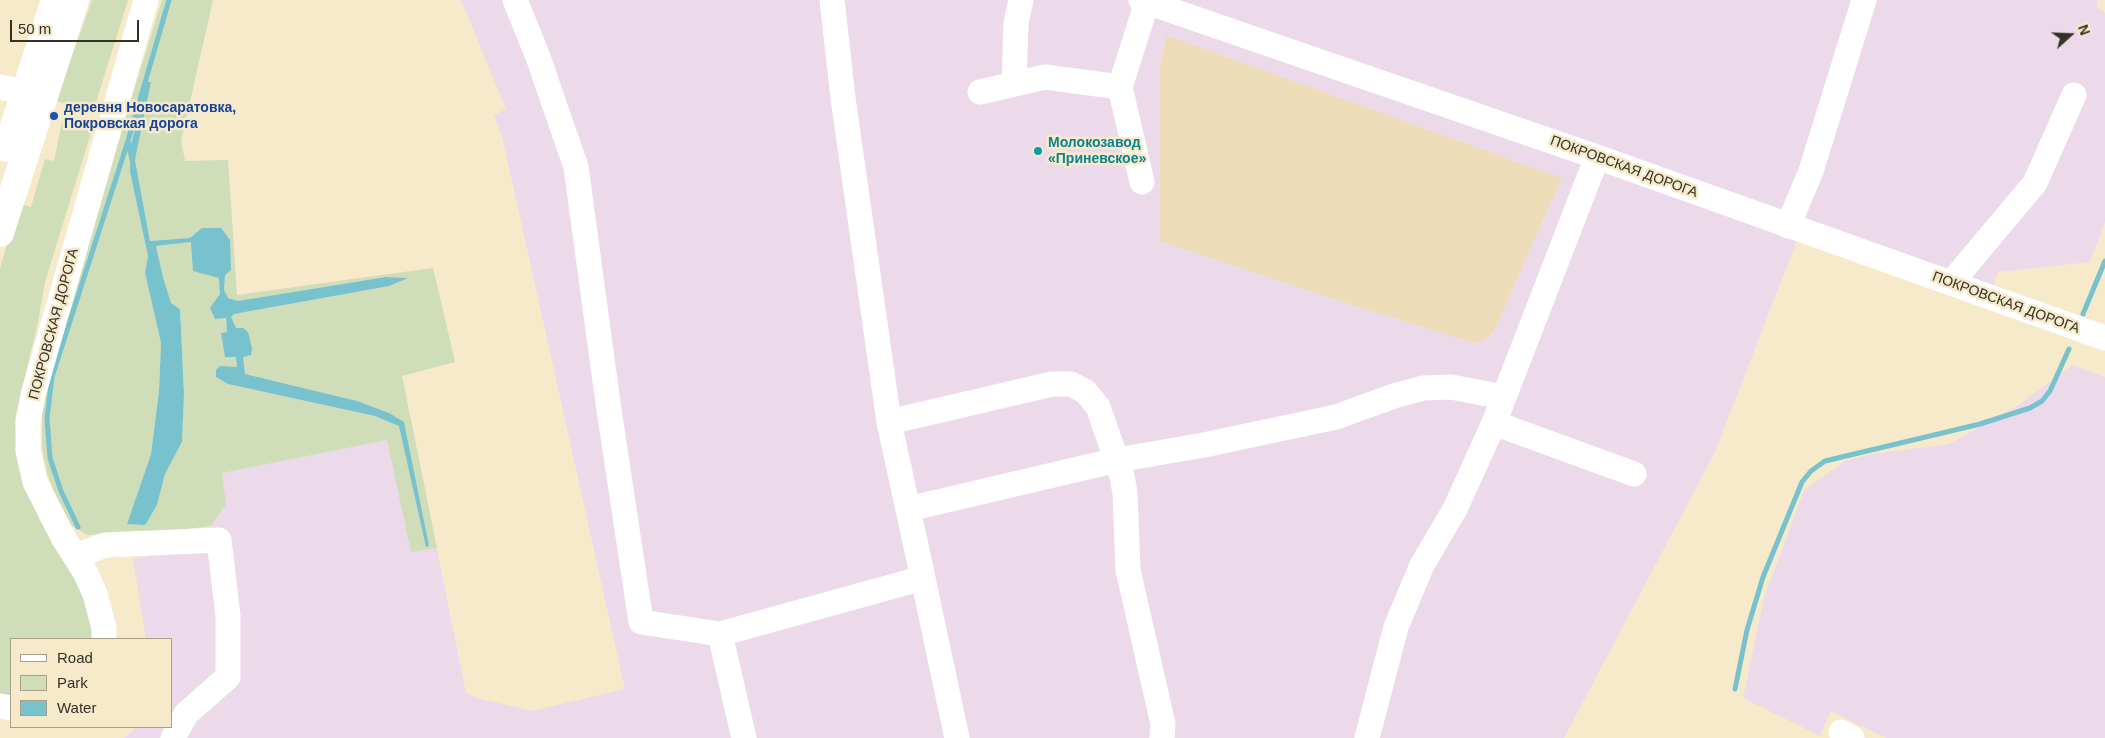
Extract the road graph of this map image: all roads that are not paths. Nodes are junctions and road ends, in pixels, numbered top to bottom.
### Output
1 (55, 0) edge
2 (75, 0) edge
3 (146, 0) edge
4 (514, 0) edge
5 (832, 0) edge
6 (1021, 0) edge
7 (1864, 0) edge
8 (1144, 1) edge
9 (1014, 84) junction
10 (1120, 87) junction
11 (12, 90) edge
12 (980, 92) dead end
13 (2074, 95) dead end
14 (1597, 157) junction
15 (0, 171) edge
16 (1142, 182) dead end
17 (1788, 226) junction
18 (0, 233) edge
19 (1951, 283) junction
20 (2105, 338) edge
21 (1504, 397) junction
22 (889, 422) junction
23 (1494, 422) junction
24 (1117, 460) junction
25 (1634, 474) dead end
26 (908, 509) junction
27 (76, 556) junction
28 (923, 578) junction
29 (720, 634) junction
30 (104, 638) edge
31 (173, 738) edge
32 (744, 738) edge
33 (957, 738) edge
34 (1162, 738) edge
35 (1367, 738) edge

1 - 11 main road
2 - 18 main road
3 - 27 street, ПОКРОВСКАЯ ДОРОГА
4 - 29 street
5 - 22 street
6 - 9 street
7 - 17 street
8 - 10 street
8 - 14 street, ПОКРОВСКАЯ ДОРОГА
9 - 10 street
9 - 12 street
10 - 16 street
11 - 15 main road
13 - 19 street
14 - 17 street, ПОКРОВСКАЯ ДОРОГА
14 - 21 street
17 - 19 street, ПОКРОВСКАЯ ДОРОГА
19 - 20 street, ПОКРОВСКАЯ ДОРОГА
21 - 23 street
21 - 24 street
22 - 24 street
22 - 26 street
23 - 25 street
23 - 35 street
24 - 26 street
24 - 34 street
26 - 28 street
27 - 30 street, ПОКРОВСКАЯ ДОРОГА
27 - 31 street
28 - 29 street
28 - 33 street
29 - 32 street

